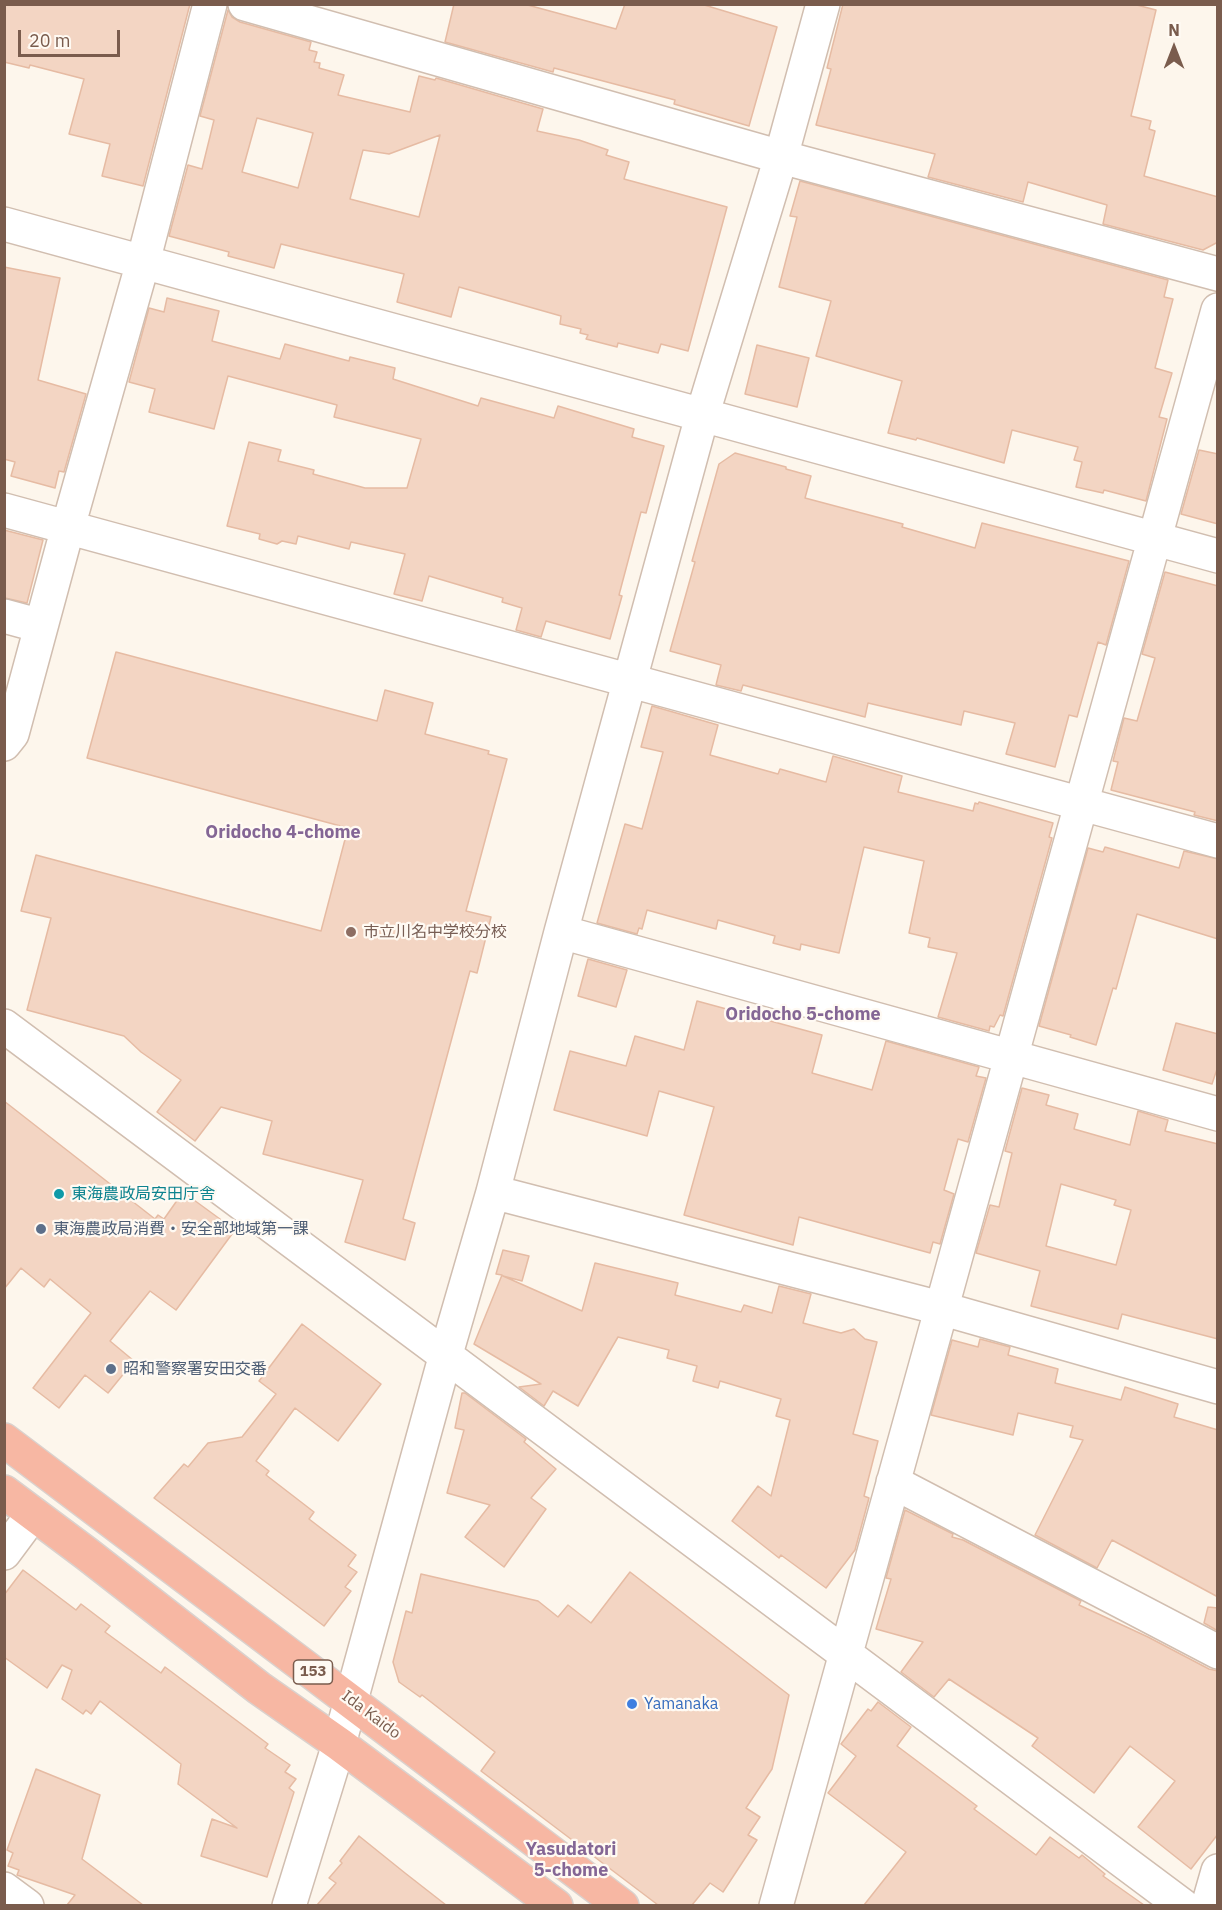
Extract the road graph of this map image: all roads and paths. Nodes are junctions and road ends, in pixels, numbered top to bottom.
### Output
1 (210, 4) edge
2 (245, 4) edge
3 (823, 4) edge
4 (781, 157) junction
5 (4, 224) edge
6 (143, 262) junction
7 (1218, 274) edge
8 (1218, 310) edge
9 (702, 416) junction
10 (4, 510) edge
11 (68, 527) junction
12 (1154, 539) junction
13 (1218, 556) edge
14 (4, 616) edge
15 (41, 626) junction
16 (630, 681) junction
17 (8, 729) edge
18 (1080, 803) junction
19 (1218, 841) edge
20 (561, 932) junction
21 (4, 1026) edge
22 (1010, 1056) junction
23 (1218, 1114) edge
24 (493, 1192) junction
25 (940, 1308) junction
26 (446, 1354) junction
27 (1218, 1387) edge
28 (4, 1440) edge
29 (893, 1482) junction
30 (4, 1492) edge
31 (33, 1514) junction
32 (4, 1553) edge
33 (1218, 1652) edge
34 (847, 1653) junction
35 (351, 1700) junction
36 (339, 1744) junction
37 (1218, 1871) edge
38 (4, 1889) edge
39 (27, 1905) edge
40 (289, 1905) edge
41 (556, 1905) edge
42 (622, 1905) edge
43 (776, 1905) edge
44 (1183, 1905) edge
45 (1208, 1905) edge

1 - 6 street
2 - 4 street
3 - 4 street
4 - 7 street
4 - 9 street
5 - 6 street
6 - 9 street
6 - 11 street
8 - 12 street
9 - 12 street
9 - 16 street
10 - 11 street
11 - 15 street
11 - 16 street
12 - 13 street
12 - 18 street
14 - 15 street
15 - 17 street
16 - 18 street
16 - 20 street
18 - 19 street
18 - 22 street
20 - 22 street
20 - 24 street
21 - 26 street
22 - 23 street
22 - 25 street
24 - 25 street
24 - 26 street
25 - 27 street
25 - 29 street
26 - 34 street
26 - 35 street
28 - 35 highway, Ida Kaido / 153
29 - 33 street
29 - 34 street
30 - 31 highway, 153
31 - 32 street
31 - 36 highway, 153
34 - 43 street
34 - 44 street
35 - 36 street
35 - 42 highway, Ida Kaido / 153
36 - 40 street
36 - 41 highway, 153
37 - 45 street
38 - 39 street

